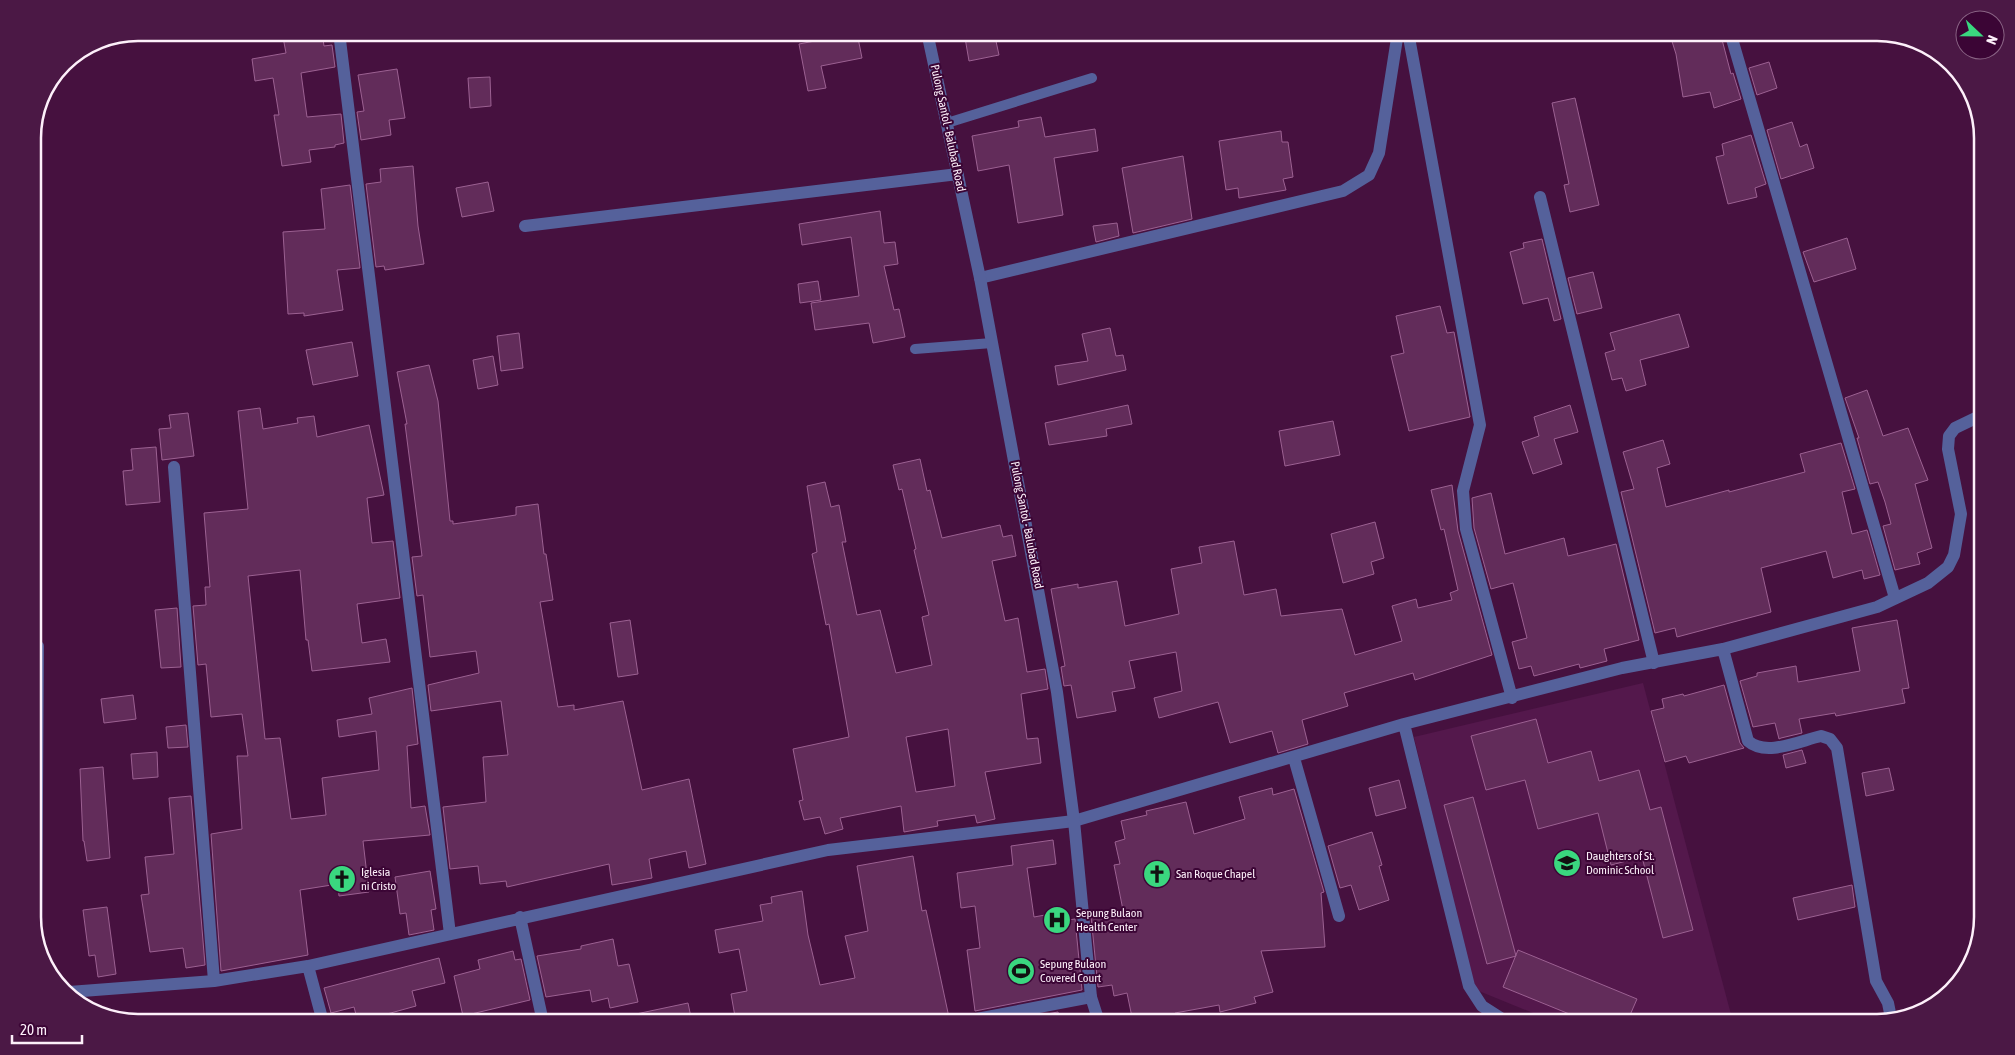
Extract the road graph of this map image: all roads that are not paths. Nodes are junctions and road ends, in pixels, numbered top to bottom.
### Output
1 (341, 41) edge
2 (929, 41) edge
3 (1397, 41) edge
4 (1410, 41) edge
5 (1733, 41) edge
6 (1092, 78) dead end
7 (947, 122) junction
8 (958, 174) junction
9 (1540, 197) dead end
10 (525, 226) dead end
11 (980, 278) junction
12 (992, 343) junction
13 (915, 349) dead end
14 (1974, 419) edge
15 (174, 467) dead end
16 (1894, 598) junction
17 (1723, 649) junction
18 (1654, 663) junction
19 (1512, 698) junction
20 (1404, 724) junction
21 (1294, 758) junction
22 (1074, 821) junction
23 (1339, 916) dead end
24 (520, 917) junction
25 (450, 934) junction
26 (308, 966) junction
27 (214, 981) junction
28 (76, 991) edge
29 (1091, 997) junction
30 (1890, 1013) edge
31 (321, 1014) edge
32 (541, 1014) edge
33 (1003, 1014) edge
34 (1096, 1014) edge
35 (1494, 1014) edge

1 - 25 street
2 - 7 street, Pulong Santol - Balubad Road
3 - 11 street
4 - 19 street
5 - 16 street
6 - 7 lane
7 - 8 street, Pulong Santol - Balubad Road
8 - 10 street
8 - 11 street, Pulong Santol - Balubad Road
9 - 18 street
11 - 12 street, Pulong Santol - Balubad Road
12 - 13 lane
12 - 22 street, Pulong Santol - Balubad Road
14 - 16 street
15 - 27 street
16 - 17 street
17 - 18 street
17 - 30 street
18 - 19 street
19 - 20 street
20 - 21 street
20 - 35 street
21 - 22 street
21 - 23 street
22 - 24 street
22 - 29 street, Pulong Santol - Balubad Road
24 - 25 street
24 - 32 street
25 - 26 street
26 - 27 street
26 - 31 street
27 - 28 street
29 - 33 street
29 - 34 street, Pulong Santol - Balubad Road

